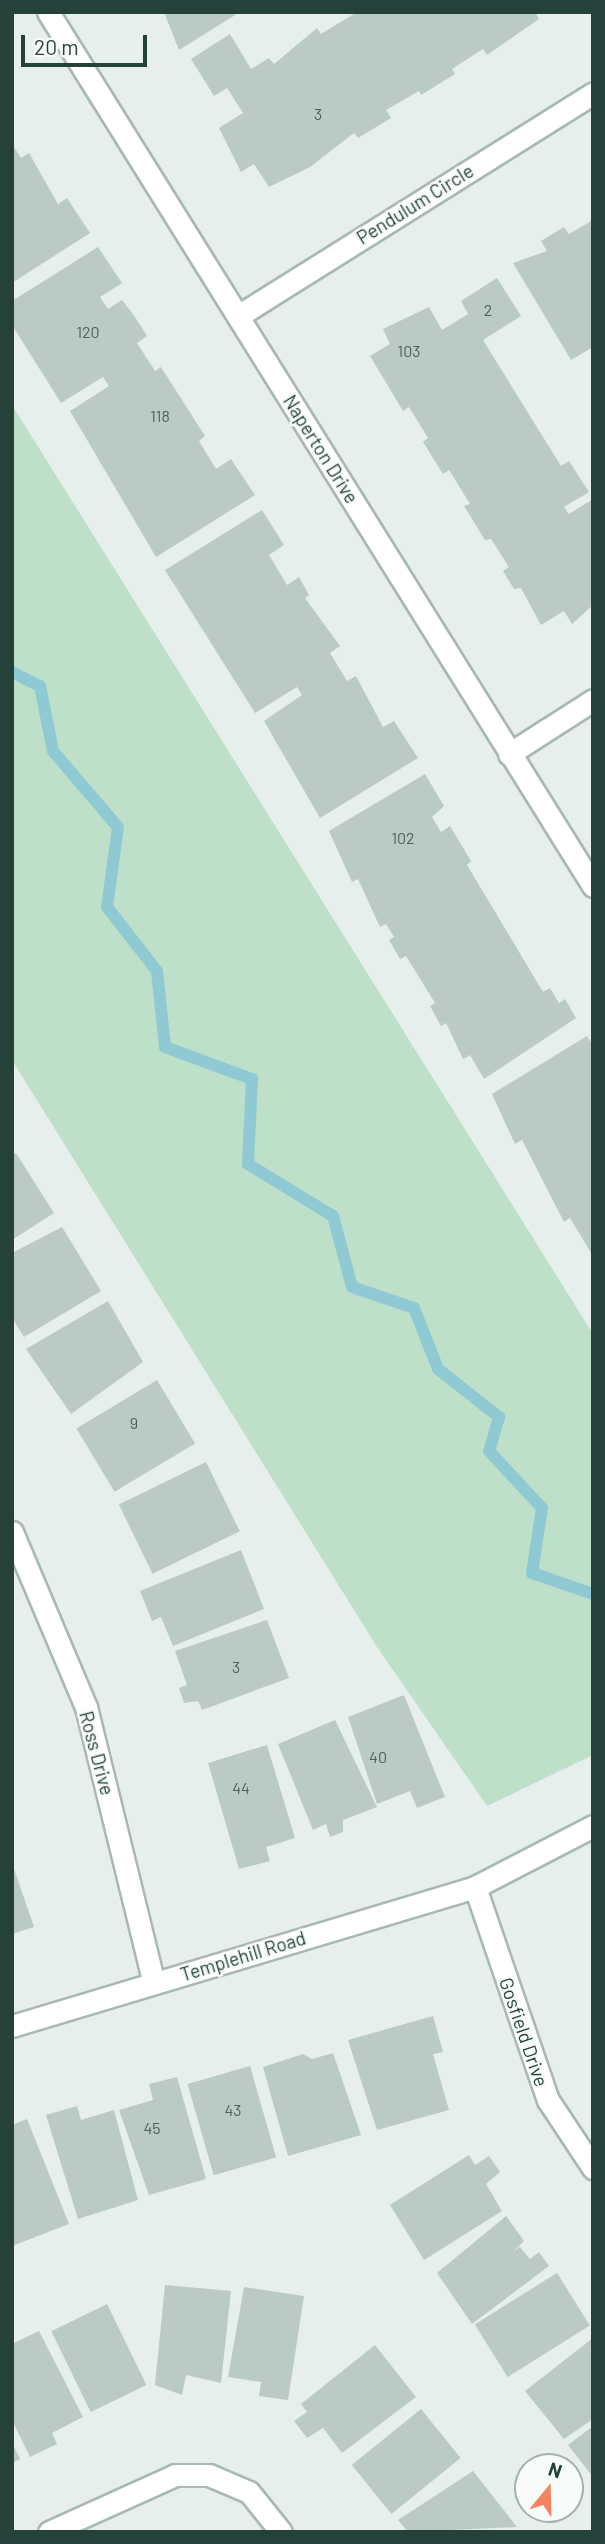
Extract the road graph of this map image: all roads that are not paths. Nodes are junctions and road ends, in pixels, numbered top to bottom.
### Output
1 (48, 12) edge
2 (593, 93) edge
3 (238, 316) junction
4 (593, 700) edge
5 (509, 754) junction
6 (593, 886) edge
7 (12, 1532) edge
8 (593, 1826) edge
9 (475, 1887) junction
10 (154, 1983) junction
11 (12, 2026) edge
12 (593, 2168) edge
13 (49, 2532) edge
14 (281, 2532) edge

1 - 3 street, Naperton Drive
2 - 3 street, Pendulum Circle
3 - 5 street, Naperton Drive
4 - 5 street
5 - 6 street, Naperton Drive
7 - 10 street, Ross Drive
8 - 9 street, Templehill Road
9 - 10 street, Templehill Road
9 - 12 street, Gosfield Drive
10 - 11 street, Templehill Road
13 - 14 street

